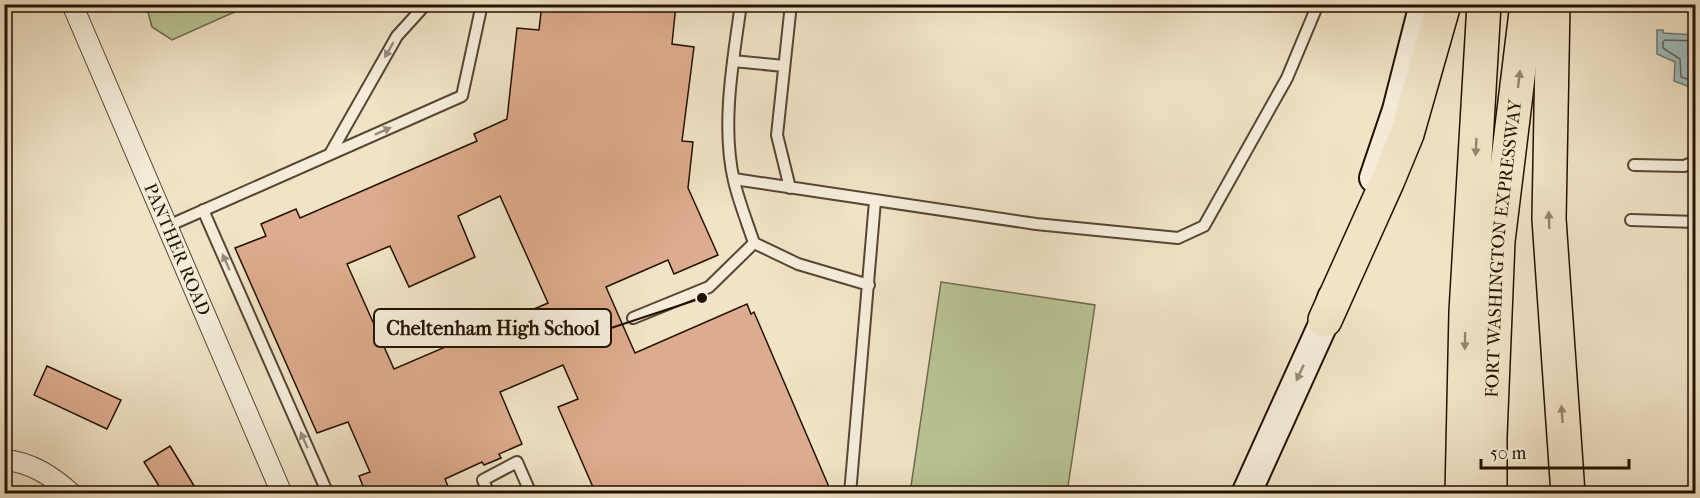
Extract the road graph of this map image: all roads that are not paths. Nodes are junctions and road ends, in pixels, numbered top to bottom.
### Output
1 (72, 4) edge
2 (426, 4) edge
3 (482, 4) edge
4 (741, 4) edge
5 (791, 4) edge
6 (1318, 4) edge
7 (1424, 4) edge
8 (1444, 4) edge
9 (1484, 4) edge
10 (1527, 4) edge
11 (1553, 4) edge
12 (733, 61) junction
13 (784, 66) junction
14 (330, 154) junction
15 (1695, 161) edge
16 (1634, 165) dead end
17 (734, 180) junction
18 (790, 188) junction
19 (875, 201) junction
20 (203, 210) junction
21 (1631, 220) dead end
22 (1695, 222) edge
23 (168, 226) junction
24 (754, 243) junction
25 (869, 285) junction
26 (633, 318) dead end
27 (1325, 320) junction
28 (4, 460) edge
29 (72, 494) edge
30 (282, 494) edge
31 (328, 494) edge
32 (489, 494) edge
33 (531, 494) edge
34 (850, 494) edge
35 (1246, 494) edge
36 (1462, 494) edge
37 (1490, 494) edge
38 (1568, 494) edge

1 - 23 street, PANTHER ROAD
2 -> 14 lane
14 -> 3 lane
4 - 12 lane
5 - 13 lane
6 - 19 lane
7 - 27 main road
8 - 27 highway
9 -> 36 highway, FORT WASHINGTON EXPRESSWAY
37 -> 10 highway, FORT WASHINGTON EXPRESSWAY
38 -> 11 highway
12 - 13 lane
12 - 17 lane
13 - 18 lane
14 - 20 lane
15 - 16 lane
17 - 18 lane
17 - 24 lane
18 - 19 lane
19 - 25 lane
20 - 23 lane
31 -> 20 lane
21 - 22 lane
23 - 30 street, PANTHER ROAD
24 - 25 lane
24 - 26 lane
25 - 34 lane
27 -> 35 main road
28 - 29 street
32 - 33 lane

